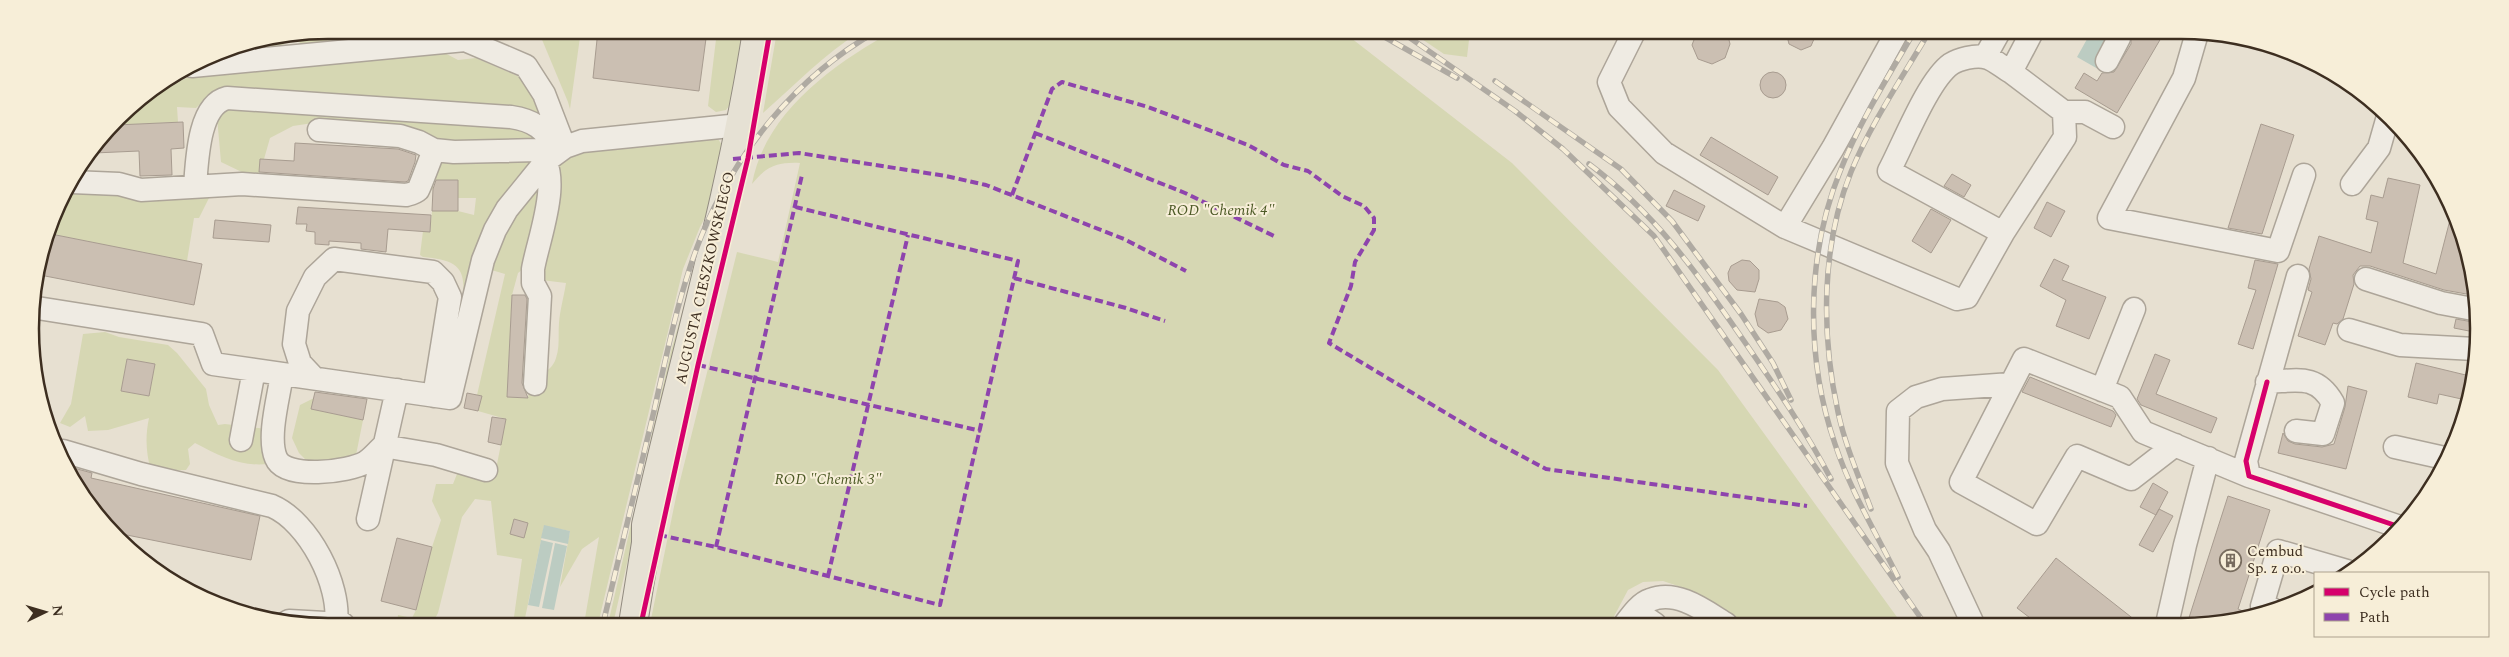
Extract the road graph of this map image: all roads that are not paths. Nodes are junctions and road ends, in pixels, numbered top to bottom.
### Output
1 (430, 39) edge
2 (473, 39) edge
3 (755, 39) edge
4 (1630, 39) edge
5 (1893, 39) edge
6 (1995, 39) edge
7 (2028, 39) edge
8 (2118, 39) edge
9 (2195, 39) edge
10 (1985, 56) junction
11 (2107, 61) dead end
12 (212, 64) edge
13 (2011, 72) junction
14 (2064, 112) junction
15 (740, 125) junction
16 (2386, 125) edge
17 (2113, 127) dead end
18 (319, 130) dead end
19 (434, 150) junction
20 (557, 153) junction
21 (2304, 176) dead end
22 (79, 182) edge
23 (2352, 184) dead end
24 (195, 187) junction
25 (1785, 227) junction
26 (2003, 233) junction
27 (2298, 276) dead end
28 (2366, 279) dead end
29 (39, 308) edge
30 (2470, 308) edge
31 (2134, 309) dead end
32 (2349, 330) dead end
33 (2470, 350) edge
34 (254, 370) junction
35 (282, 374) junction
36 (314, 378) junction
37 (2267, 382) junction
38 (536, 384) dead end
39 (2012, 384) junction
40 (397, 390) junction
41 (2102, 390) junction
42 (434, 396) junction
43 (2296, 431) dead end
44 (241, 440) dead end
45 (2175, 445) junction
46 (383, 446) junction
47 (2395, 447) dead end
48 (67, 452) edge
49 (2440, 457) edge
50 (2208, 458) junction
51 (486, 470) dead end
52 (2249, 476) junction
53 (368, 519) dead end
54 (646, 525) junction
55 (2393, 525) edge
56 (2341, 569) edge
57 (2262, 606) edge
58 (338, 618) edge
59 (619, 618) edge
60 (634, 618) edge
61 (1630, 618) edge
62 (1716, 618) edge
63 (1969, 618) edge
64 (2168, 618) edge

1 - 12 street
2 - 20 street
3 - 15 main road, AUGUSTA CIESZKOWSKIEGO
4 - 25 street
5 - 25 street
6 - 10 street
7 - 13 street
8 - 11 street
9 - 21 street
10 - 13 street
10 - 26 street
13 - 14 street
14 - 17 street
14 - 26 street
15 - 20 street
15 - 54 main road, AUGUSTA CIESZKOWSKIEGO
16 - 23 street
18 - 19 street
19 - 20 street
19 - 24 street
20 - 24 street
20 - 38 street
20 - 42 street
22 - 24 street
25 - 26 street
27 - 37 street
28 - 30 street
29 - 34 street
31 - 41 street
32 - 33 street
34 - 35 street
34 - 44 street
35 - 36 street
35 - 46 street
36 - 40 street
36 - 42 street
37 - 43 street
37 - 52 street
39 - 41 street
39 - 45 street
39 - 63 street
40 - 42 street
40 - 46 street
41 - 45 street
45 - 50 street
46 - 51 street
46 - 53 street
47 - 49 street
48 - 58 street
50 - 52 street
50 - 64 street
52 - 55 street
54 - 59 main road, AUGUSTA CIESZKOWSKIEGO
54 - 60 main road, AUGUSTA CIESZKOWSKIEGO
56 - 57 street
61 - 62 street

